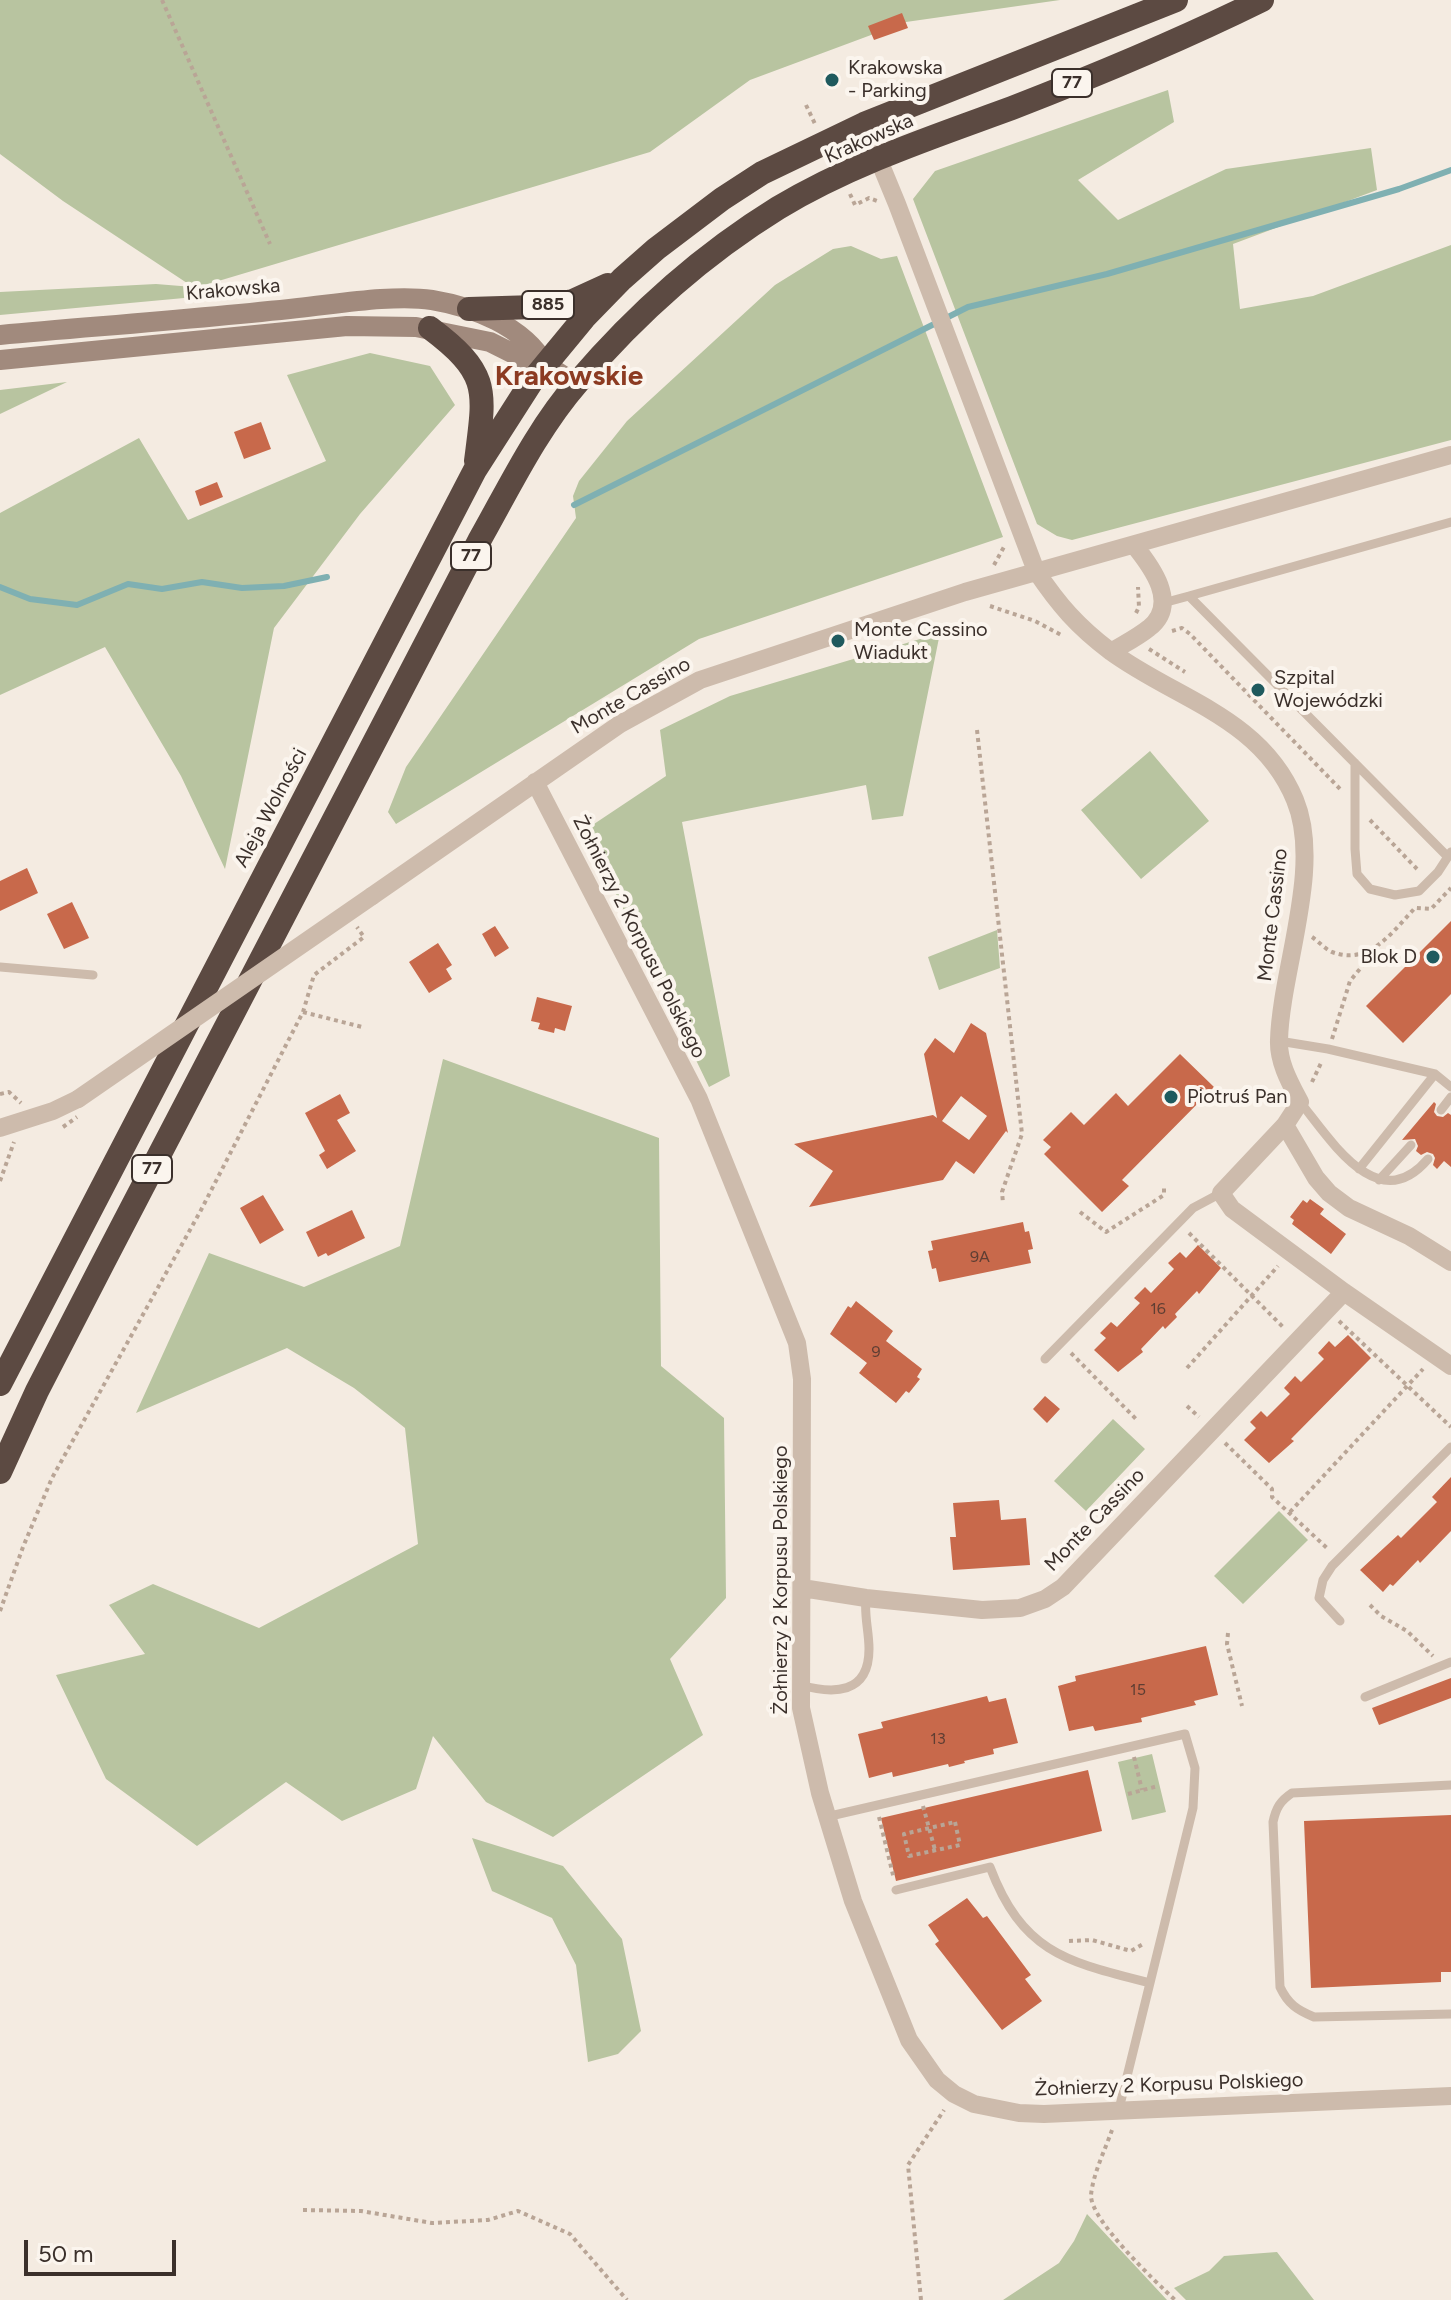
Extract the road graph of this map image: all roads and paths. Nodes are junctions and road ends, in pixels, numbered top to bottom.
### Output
1 (162, 0) edge
2 (1176, 0) edge
3 (1262, 0) edge
4 (864, 124) junction
5 (879, 159) junction
6 (841, 176) junction
7 (891, 206) junction
8 (270, 244) dead end
9 (622, 279) junction
10 (469, 309) junction
11 (430, 328) junction
12 (0, 335) edge
13 (0, 360) edge
14 (545, 364) junction
15 (576, 384) junction
16 (1451, 455) edge
17 (475, 470) junction
18 (1451, 522) edge
19 (1134, 545) junction
20 (1036, 571) junction
21 (1134, 577) dead end
22 (1189, 596) junction
23 (1163, 603) junction
24 (985, 604) dead end
25 (1166, 635) dead end
26 (1134, 638) junction
27 (1071, 640) dead end
28 (1156, 641) dead end
29 (1111, 652) junction
30 (1186, 673) dead end
31 (977, 730) dead end
32 (1355, 763) junction
33 (535, 782) junction
34 (1355, 804) junction
35 (1449, 854) edge
36 (1417, 869) dead end
37 (1451, 888) edge
38 (355, 925) dead end
39 (1305, 946) dead end
40 (1378, 946) junction
41 (0, 967) edge
42 (93, 975) dead end
43 (303, 1012) junction
44 (362, 1027) dead end
45 (1319, 1036) dead end
46 (1279, 1041) junction
47 (1345, 1043) dead end
48 (1330, 1044) junction
49 (1435, 1074) junction
50 (1451, 1087) edge
51 (1451, 1097) edge
52 (1300, 1102) junction
53 (1441, 1110) dead end
54 (1285, 1125) junction
55 (6, 1126) edge
56 (1411, 1145) dead end
57 (1428, 1159) dead end
58 (1359, 1169) junction
59 (1379, 1180) junction
60 (0, 1181) edge
61 (1164, 1185) dead end
62 (1221, 1193) junction
63 (1003, 1203) dead end
64 (1080, 1212) dead end
65 (1178, 1223) junction
66 (1290, 1252) junction
67 (1451, 1262) edge
68 (1344, 1292) junction
69 (1252, 1295) junction
70 (1328, 1310) junction
71 (1275, 1320) dead end
72 (1061, 1342) junction
73 (1045, 1359) dead end
74 (1443, 1361) edge
75 (1187, 1368) dead end
76 (0, 1384) edge
77 (1407, 1386) junction
78 (1187, 1406) dead end
79 (1137, 1420) dead end
80 (1206, 1423) junction
81 (1451, 1427) edge
82 (1451, 1447) edge
83 (0, 1472) edge
84 (1290, 1513) junction
85 (1325, 1546) dead end
86 (802, 1588) junction
87 (866, 1598) junction
88 (1370, 1605) dead end
89 (0, 1611) edge
90 (1340, 1621) dead end
91 (1228, 1633) dead end
92 (1447, 1664) edge
93 (800, 1685) junction
94 (1365, 1697) dead end
95 (1242, 1706) dead end
96 (1133, 1755) dead end
97 (1451, 1785) edge
98 (1158, 1786) dead end
99 (1142, 1790) junction
100 (1128, 1794) dead end
101 (923, 1805) dead end
102 (879, 1815) dead end
103 (826, 1817) junction
104 (929, 1828) junction
105 (935, 1850) junction
106 (896, 1890) joint
107 (1151, 1940) dead end
108 (1058, 1941) dead end
109 (1150, 1983) junction
110 (1451, 2014) edge
111 (954, 2094) junction
112 (1451, 2096) edge
113 (1119, 2109) junction
114 (303, 2210) dead end
115 (627, 2300) edge
116 (921, 2300) edge
117 (1175, 2300) edge

1 - 8 path
2 - 4 highway, Krakowska / 77
3 - 5 highway, Krakowska / 77
4 - 5 street
4 - 9 highway, Krakowska / 77
5 - 6 highway, Krakowska / 77
5 - 7 street
6 - 7 path
6 - 15 highway, Krakowska / 77
7 - 20 street
9 - 10 highway, 885
9 - 14 highway, Aleja Wolności / 77
10 - 12 main road, Krakowska / 885
10 - 14 main road, Krakowska / 885
11 - 13 main road, Krakowska / 885
11 - 14 main road, Krakowska / 885
11 - 17 highway
14 - 15 main road, Krakowska / 885
14 - 17 highway, Aleja Wolności / 77
15 - 83 highway, 77
16 - 19 street, Monte Cassino
17 - 76 highway, Aleja Wolności / 77
18 - 22 lane
19 - 20 street, Monte Cassino
19 - 23 street
20 - 29 street, Monte Cassino
20 - 33 street, Monte Cassino
21 - 26 path
22 - 23 lane
22 - 32 lane
23 - 26 street
24 - 27 path
25 - 34 path
26 - 29 street
28 - 30 path
29 - 46 street, Monte Cassino
31 - 63 path
32 - 34 lane
32 - 35 lane
33 - 55 street, Monte Cassino, bridge
33 - 86 street, Żołnierzy 2 Korpusu Polskiego
34 - 35 lane
34 - 36 path
37 - 40 path
38 - 43 path
39 - 40 path
40 - 48 path
41 - 42 lane
43 - 44 path
43 - 89 path
45 - 48 path
46 - 48 lane
46 - 52 street, Monte Cassino
47 - 48 path
48 - 49 lane
48 - 52 path
49 - 50 lane
49 - 58 lane
51 - 53 lane
52 - 54 street
52 - 58 lane
54 - 62 street
54 - 67 street
55 - 60 path
56 - 59 lane
57 - 59 lane
58 - 59 lane
61 - 64 path
62 - 65 lane
62 - 66 street
65 - 69 path
65 - 72 lane
66 - 68 street
66 - 69 path
68 - 70 street, Monte Cassino
68 - 74 street
69 - 71 path
69 - 75 path
70 - 77 path
70 - 80 street, Monte Cassino
72 - 73 lane
72 - 79 path
74 - 77 path
77 - 81 path
77 - 84 path
78 - 80 path
80 - 84 path
80 - 87 street, Monte Cassino
82 - 90 lane
84 - 85 path
86 - 87 street, Monte Cassino
86 - 93 street, Żołnierzy 2 Korpusu Polskiego
87 - 93 lane
88 - 92 path
91 - 95 path
92 - 94 lane
93 - 103 street, Żołnierzy 2 Korpusu Polskiego
96 - 99 path
97 - 110 lane
98 - 99 path
99 - 100 path
101 - 104 path
102 - 106 path
103 - 109 lane
103 - 111 street, Żołnierzy 2 Korpusu Polskiego
104 - 105 path
104 - 105 path
104 - 105 path
106 - 109 lane
107 - 108 path
109 - 113 lane
111 - 113 street, Żołnierzy 2 Korpusu Polskiego
111 - 116 path
112 - 113 street, Żołnierzy 2 Korpusu Polskiego
113 - 117 path
114 - 115 path

